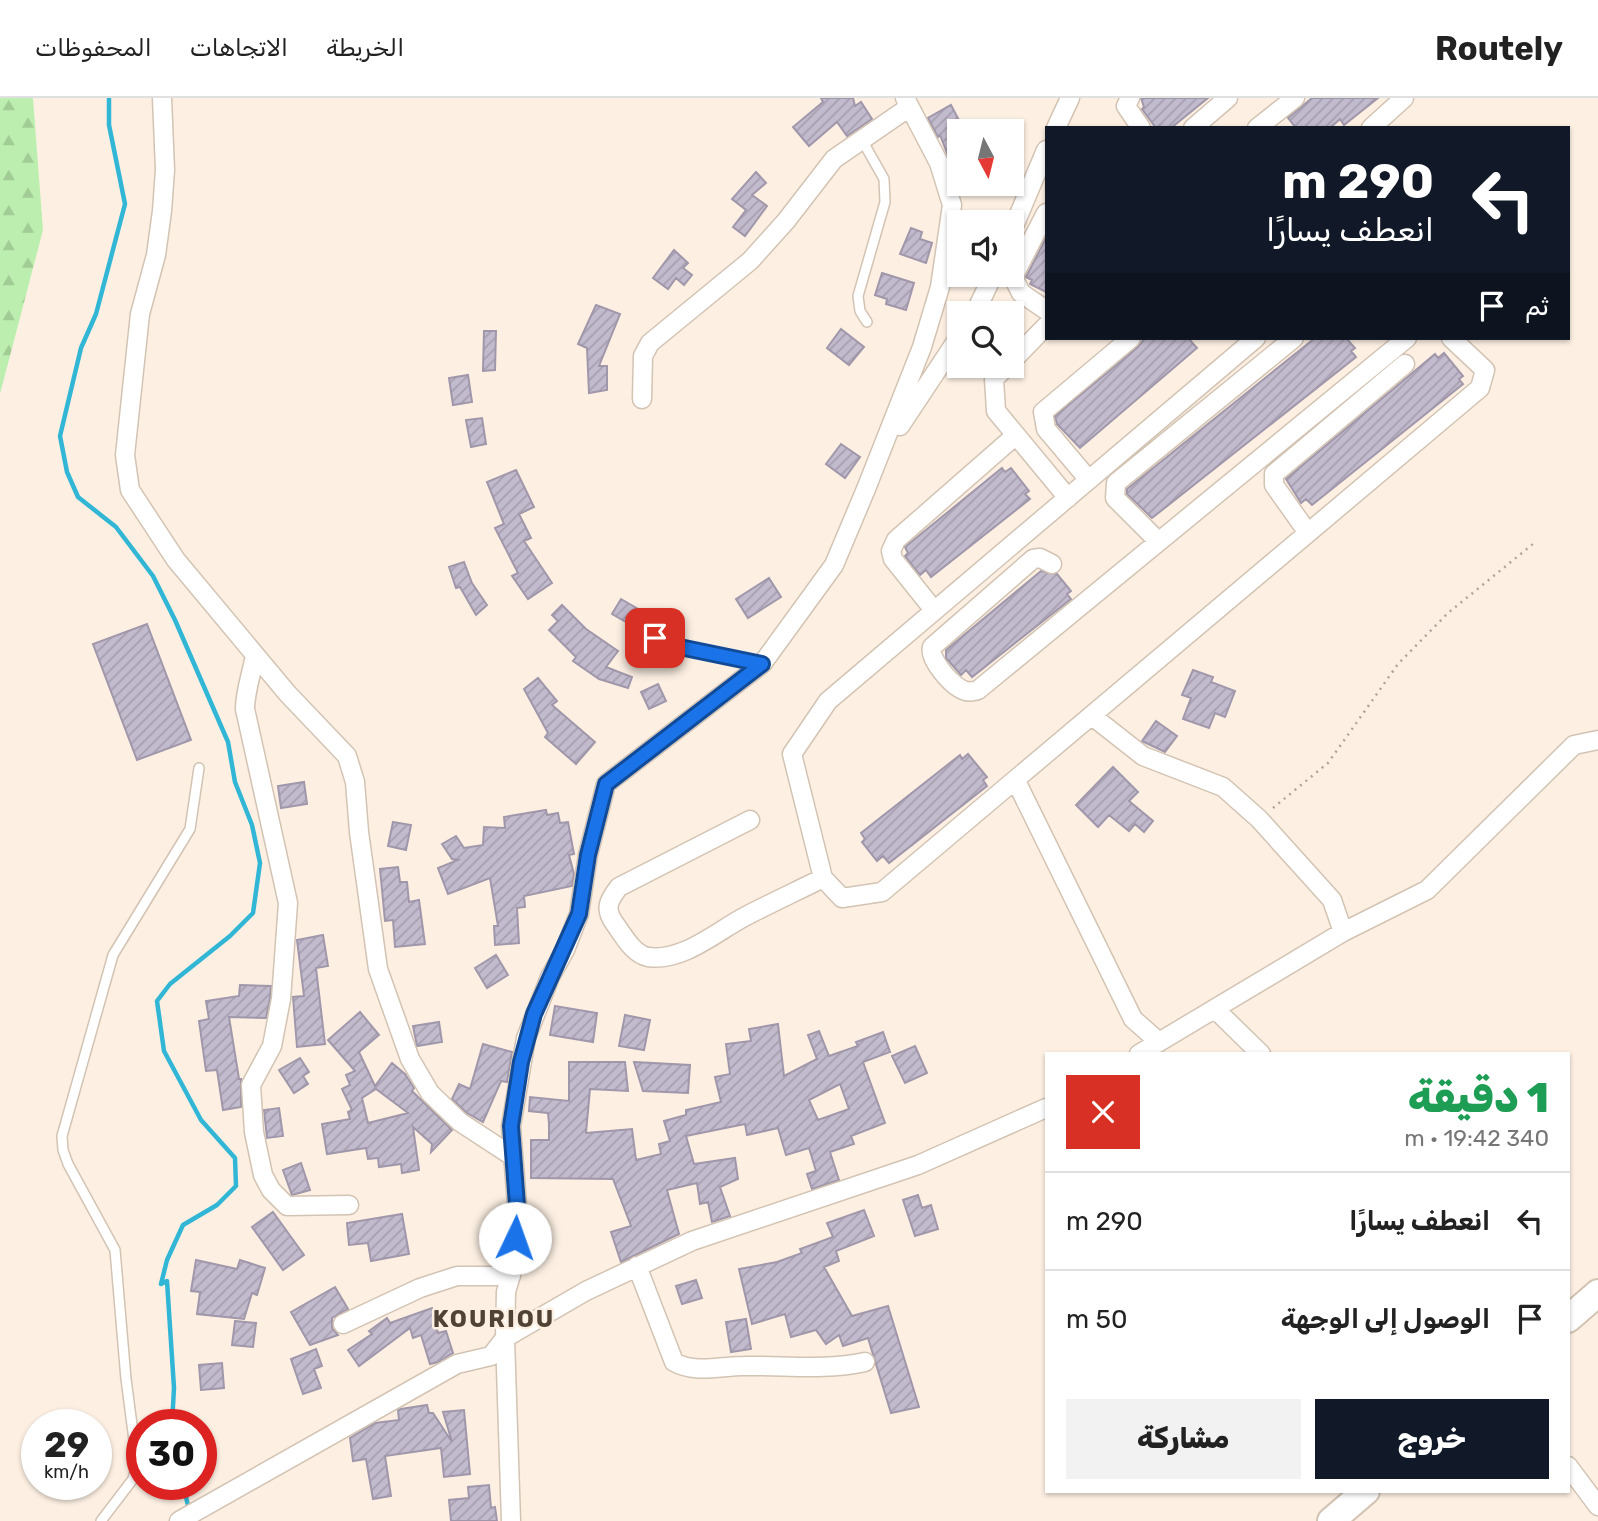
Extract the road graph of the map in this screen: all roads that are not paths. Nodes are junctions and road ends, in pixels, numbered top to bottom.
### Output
1 (162, 98) edge
2 (1070, 98) edge
3 (1130, 98) edge
4 (1228, 98) edge
5 (1295, 98) edge
6 (1404, 98) edge
7 (907, 103) edge
8 (1057, 126) edge
9 (1139, 126) edge
10 (1195, 126) edge
11 (1259, 126) edge
12 (1373, 126) edge
13 (862, 139) junction
14 (1045, 152) edge
15 (1021, 210) edge
16 (1045, 215) edge
17 (1045, 309) edge
18 (867, 322) dead end
19 (1045, 327) edge
20 (1129, 340) edge
21 (1254, 340) edge
22 (1292, 340) edge
23 (1404, 340) edge
24 (1453, 340) edge
25 (1024, 349) edge
26 (947, 355) edge
27 (1405, 364) dead end
28 (995, 378) edge
29 (642, 399) dead end
30 (1016, 435) junction
31 (879, 458) junction
32 (1089, 480) junction
33 (1068, 498) junction
34 (1308, 533) junction
35 (1158, 541) junction
36 (1052, 564) dead end
37 (933, 609) junction
38 (640, 631) dead end
39 (255, 655) junction
40 (762, 664) junction
41 (1092, 716) junction
42 (1598, 740) edge
43 (199, 768) dead end
44 (1016, 781) junction
45 (750, 820) dead end
46 (823, 878) junction
47 (1343, 932) junction
48 (1215, 1009) junction
49 (1159, 1042) junction
50 (1142, 1052) edge
51 (1259, 1052) edge
52 (1045, 1108) edge
53 (512, 1156) junction
54 (349, 1205) dead end
55 (637, 1266) junction
56 (511, 1276) junction
57 (1598, 1293) edge
58 (1570, 1317) edge
59 (343, 1324) dead end
60 (505, 1338) junction
61 (865, 1362) dead end
62 (1570, 1469) edge
63 (1364, 1493) edge
64 (1598, 1506) edge
65 (101, 1521) edge
66 (179, 1521) edge
67 (510, 1521) edge
68 (1331, 1521) edge

1 - 39 street
2 - 8 street
3 - 9 street
4 - 10 street
5 - 11 street
6 - 12 street
7 - 13 street
7 - 31 street
13 - 18 lane
13 - 29 street
14 - 15 street
16 - 17 street
19 - 25 street
20 - 32 street
21 - 32 street
22 - 35 street
23 - 35 street
24 - 34 street
26 - 31 street
27 - 34 street
28 - 30 street
30 - 33 street
30 - 37 street
31 - 40 street
32 - 33 street
33 - 37 street
34 - 41 street
35 - 36 street
37 - 46 street
38 - 40 lane
39 - 53 street
39 - 54 street
40 - 53 street
41 - 44 street
41 - 47 street
42 - 47 street
43 - 65 lane
44 - 46 street
44 - 49 street
45 - 46 street
47 - 48 street
48 - 49 street
48 - 51 street
49 - 50 street
52 - 55 street
53 - 56 street
55 - 60 street
55 - 61 street
56 - 59 street
56 - 60 street
57 - 58 main road
60 - 66 street
60 - 67 street
62 - 64 street
63 - 68 main road

